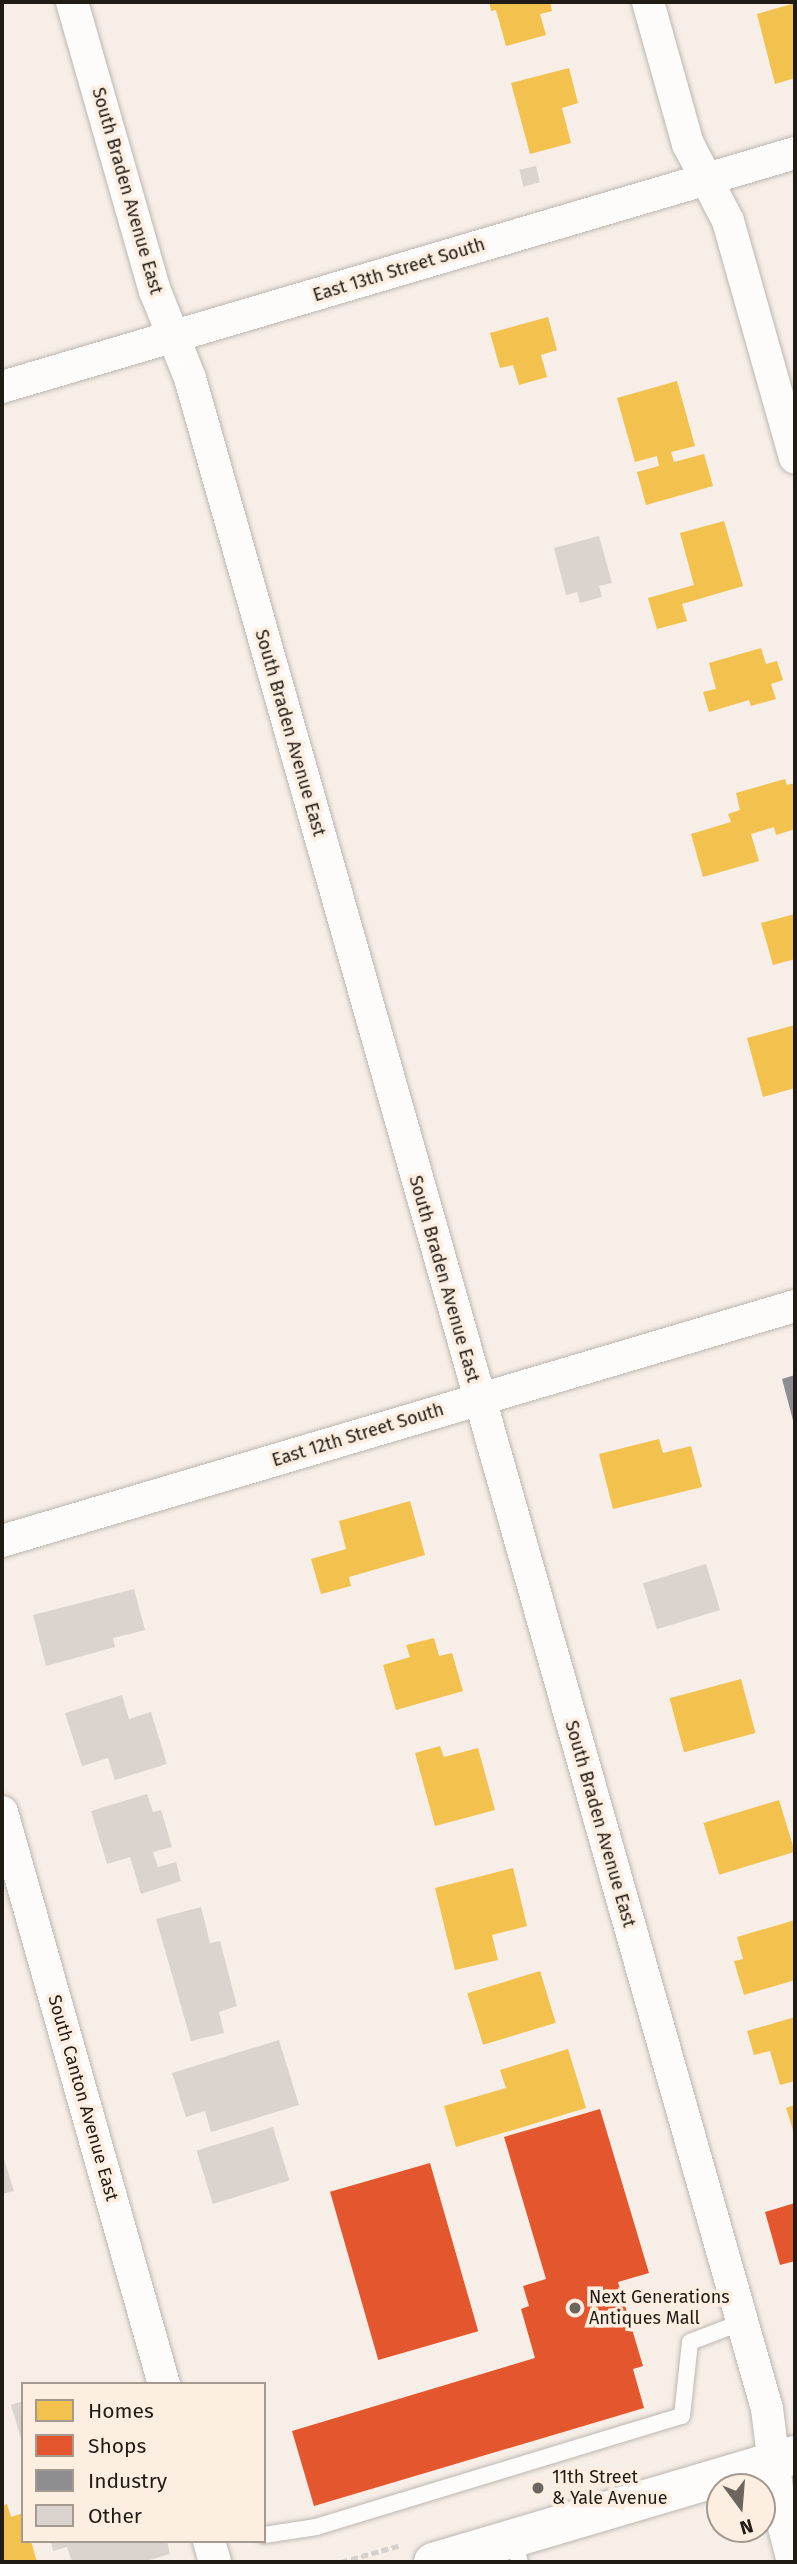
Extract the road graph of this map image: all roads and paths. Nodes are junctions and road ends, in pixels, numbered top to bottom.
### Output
1 (72, 2) edge
2 (648, 2) edge
3 (795, 153) edge
4 (707, 178) junction
5 (174, 337) junction
6 (2, 387) edge
7 (795, 458) edge
8 (795, 1306) edge
9 (478, 1400) junction
10 (2, 1541) edge
11 (2, 1812) edge
12 (742, 2322) junction
13 (163, 2382) edge
14 (784, 2459) edge
15 (266, 2535) edge
16 (516, 2550) edge
17 (453, 2559) edge
18 (793, 2562) edge

1 - 5 street, South Braden Avenue East
2 - 4 street
3 - 4 street, East 13th Street South
4 - 5 street, East 13th Street South
4 - 7 street
5 - 6 street, East 13th Street South
5 - 9 street, South Braden Avenue East
8 - 9 street, East 12th Street South
9 - 10 street, East 12th Street South
9 - 12 street, South Braden Avenue East
11 - 13 street, South Canton Avenue East
12 - 14 street, South Braden Avenue East
12 - 15 lane
14 - 16 main road
14 - 18 street, South Braden Avenue East
16 - 17 main road

